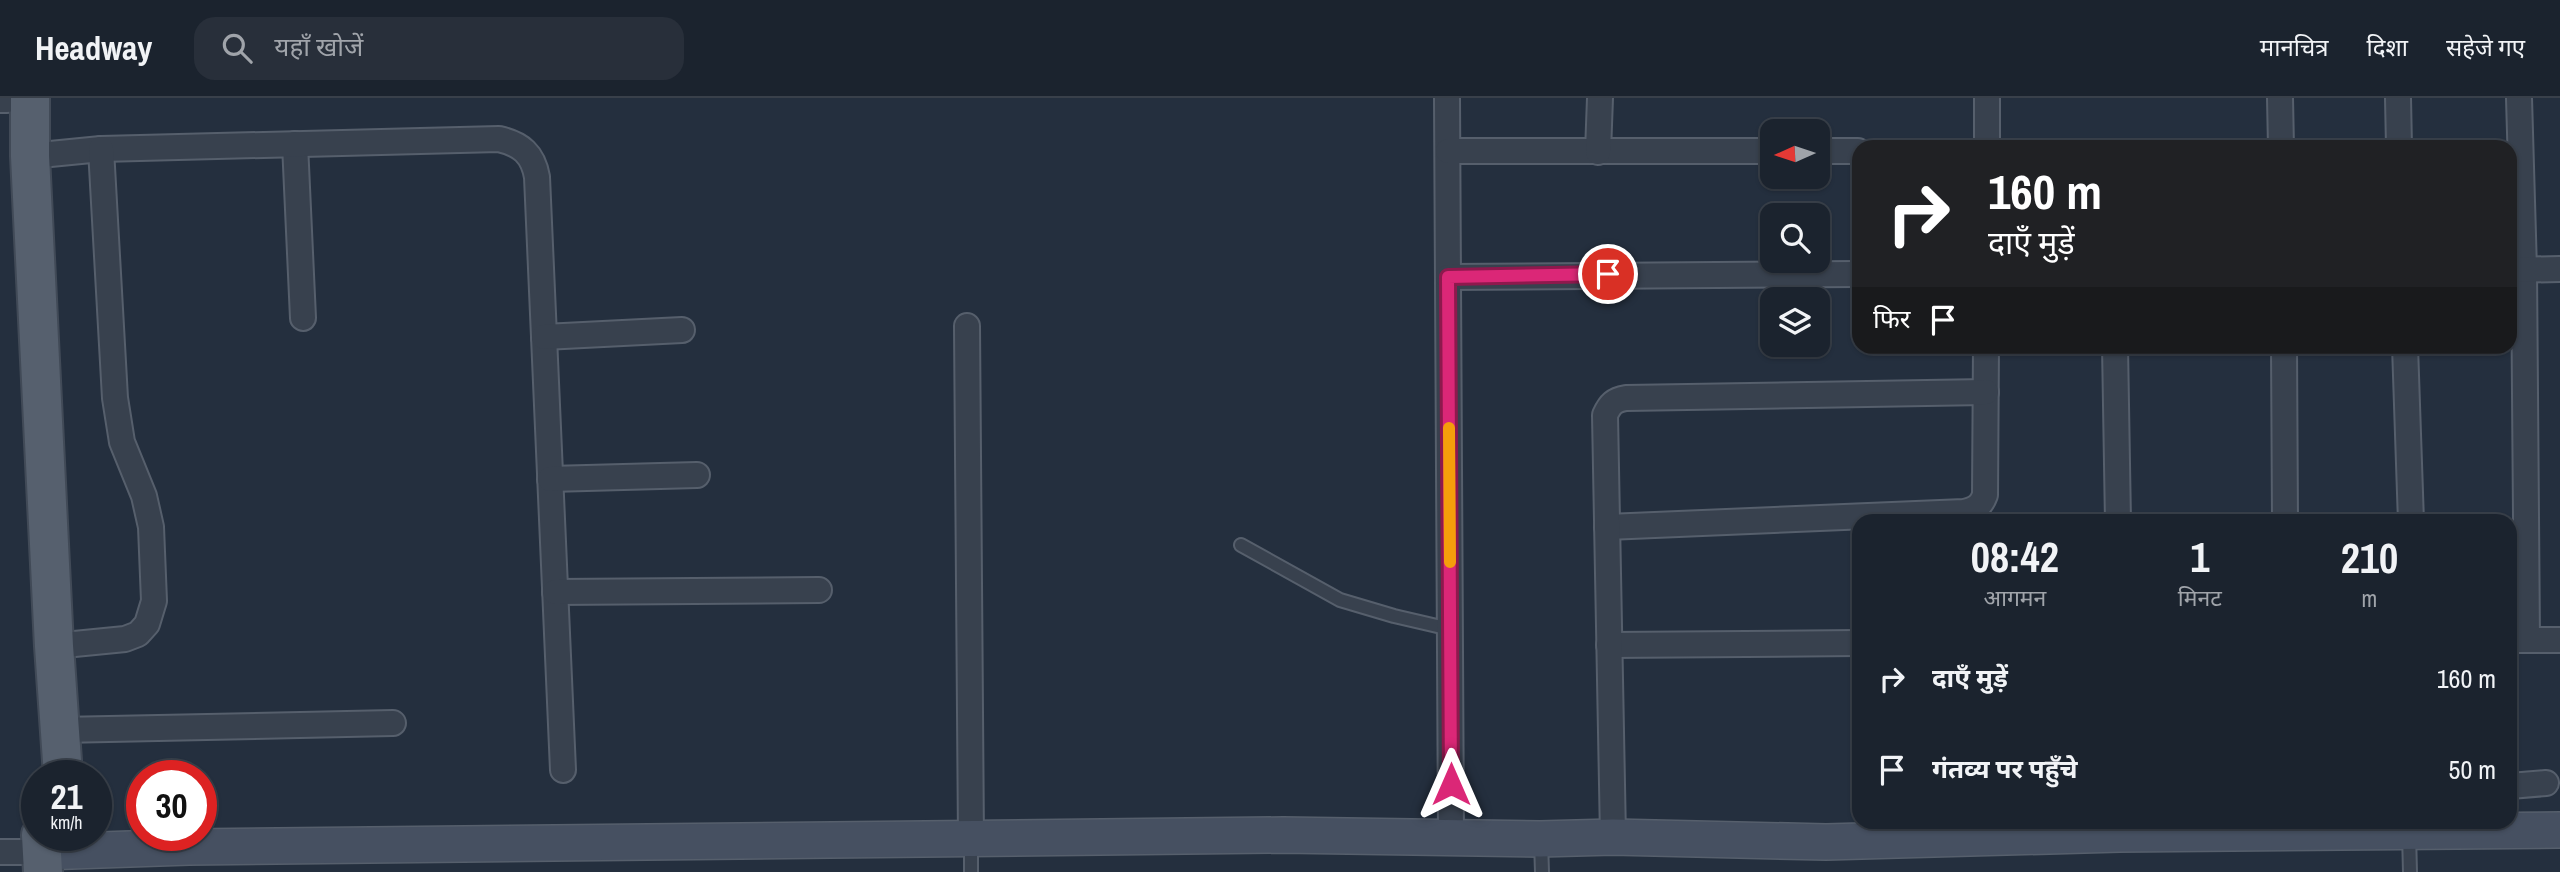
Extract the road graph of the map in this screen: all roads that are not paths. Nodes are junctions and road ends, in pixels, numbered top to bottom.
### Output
1 (1447, 98) edge
2 (1600, 98) edge
3 (1987, 98) edge
4 (2280, 98) edge
5 (2398, 98) edge
6 (2519, 98) edge
7 (11, 99) edge
8 (1987, 140) edge
9 (2281, 140) edge
10 (2399, 140) edge
11 (295, 144) junction
12 (100, 149) junction
13 (1448, 151) junction
14 (1760, 151) edge
15 (1830, 151) edge
16 (1852, 151) edge
17 (1598, 152) junction
18 (30, 156) junction
19 (2560, 269) edge
20 (2517, 270) edge
21 (1852, 274) edge
22 (1448, 277) junction
23 (303, 317) dead end
24 (967, 326) dead end
25 (682, 330) dead end
26 (544, 337) junction
27 (1986, 354) edge
28 (2115, 354) edge
29 (2284, 354) edge
30 (2405, 354) edge
31 (1986, 392) junction
32 (698, 475) dead end
33 (550, 479) junction
34 (1916, 514) edge
35 (2118, 514) edge
36 (2285, 514) edge
37 (2411, 514) edge
38 (1852, 517) edge
39 (1607, 527) junction
40 (1241, 545) dead end
41 (819, 590) dead end
42 (555, 592) junction
43 (1450, 629) junction
44 (2518, 640) edge
45 (2560, 640) edge
46 (1852, 643) edge
47 (1609, 645) junction
48 (54, 646) junction
49 (393, 723) dead end
50 (60, 730) junction
51 (36, 760) edge
52 (62, 760) edge
53 (563, 770) dead end
54 (2546, 783) dead end
55 (2517, 785) edge
56 (2099, 829) edge
57 (2419, 829) edge
58 (2560, 830) edge
59 (1451, 836) junction
60 (1613, 837) junction
61 (0, 852) edge
62 (55, 853) edge
63 (1541, 855) edge
64 (971, 856) edge
65 (2410, 872) edge

1 - 13 street
2 - 17 street
3 - 8 street
4 - 9 street
5 - 10 street
6 - 20 street
7 - 18 main road
7 - 51 main road
11 - 12 street
11 - 23 street
11 - 26 street
12 - 18 street
12 - 48 street
13 - 17 street
13 - 22 street
14 - 17 street
15 - 16 street
18 - 48 main road
19 - 20 street
20 - 44 street
21 - 22 street
22 - 43 street
24 - 64 street
25 - 26 street
26 - 33 street
27 - 31 street
28 - 35 street
29 - 36 street
30 - 37 street
31 - 34 street
31 - 39 street
32 - 33 street
33 - 42 street
38 - 39 street
39 - 47 street
40 - 43 lane
41 - 42 street
42 - 53 street
43 - 59 street
44 - 45 street
46 - 47 street
47 - 60 street
48 - 50 main road
49 - 50 street
50 - 52 main road
54 - 55 street
56 - 60 street
57 - 58 street
57 - 65 lane
59 - 63 street
59 - 64 street
60 - 63 street
61 - 62 street
62 - 64 street

